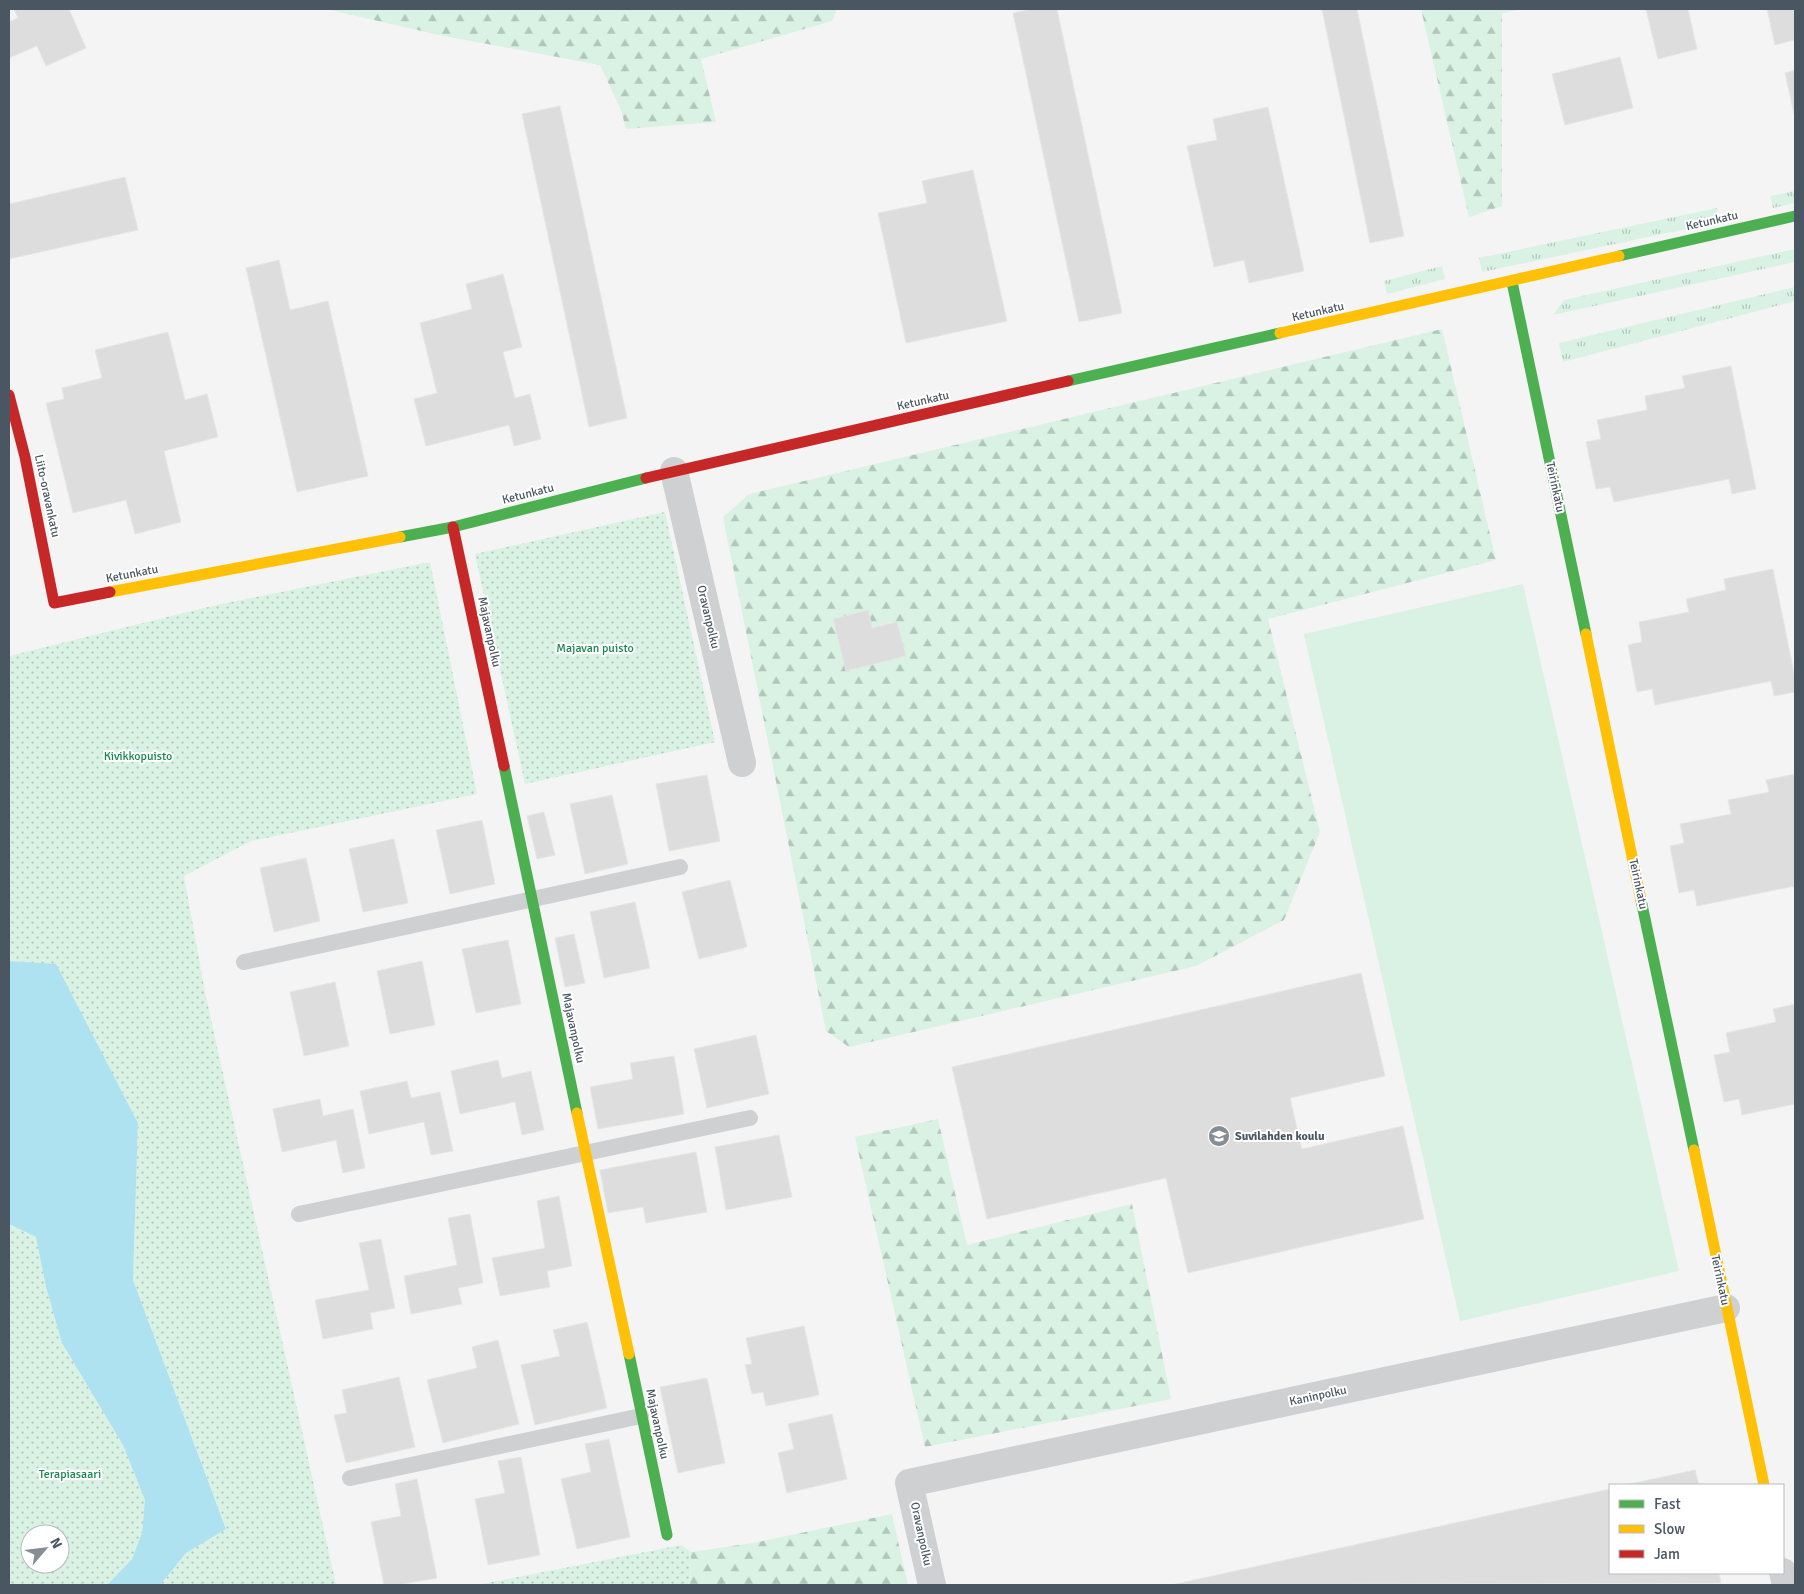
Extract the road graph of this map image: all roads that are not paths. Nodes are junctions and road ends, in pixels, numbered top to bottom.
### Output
1 (1795, 216) edge
2 (1512, 282) junction
3 (9, 396) edge
4 (674, 471) junction
5 (453, 527) junction
6 (54, 603) joint
7 (742, 763) dead end
8 (680, 867) dead end
9 (532, 900) junction
10 (244, 962) dead end
11 (750, 1118) dead end
12 (585, 1151) junction
13 (299, 1214) dead end
14 (1726, 1308) junction
15 (642, 1416) junction
16 (350, 1478) dead end
17 (910, 1483) joint
18 (1764, 1484) edge
19 (667, 1535) dead end
20 (932, 1585) edge

1 - 2 street, Ketunkatu
2 - 4 street, Ketunkatu
2 - 14 street, Teirinkatu
3 - 6 street, Liito-oravankatu
4 - 5 street, Ketunkatu
4 - 7 street, Oravanpolku
5 - 6 street, Ketunkatu
5 - 9 street, Majavanpolku
8 - 9 lane
9 - 10 lane
9 - 12 street, Majavanpolku
11 - 12 lane
12 - 13 lane
12 - 15 street, Majavanpolku
14 - 17 street, Kaninpolku
14 - 18 street, Teirinkatu
15 - 16 lane
15 - 19 street, Majavanpolku
17 - 20 street, Oravanpolku

